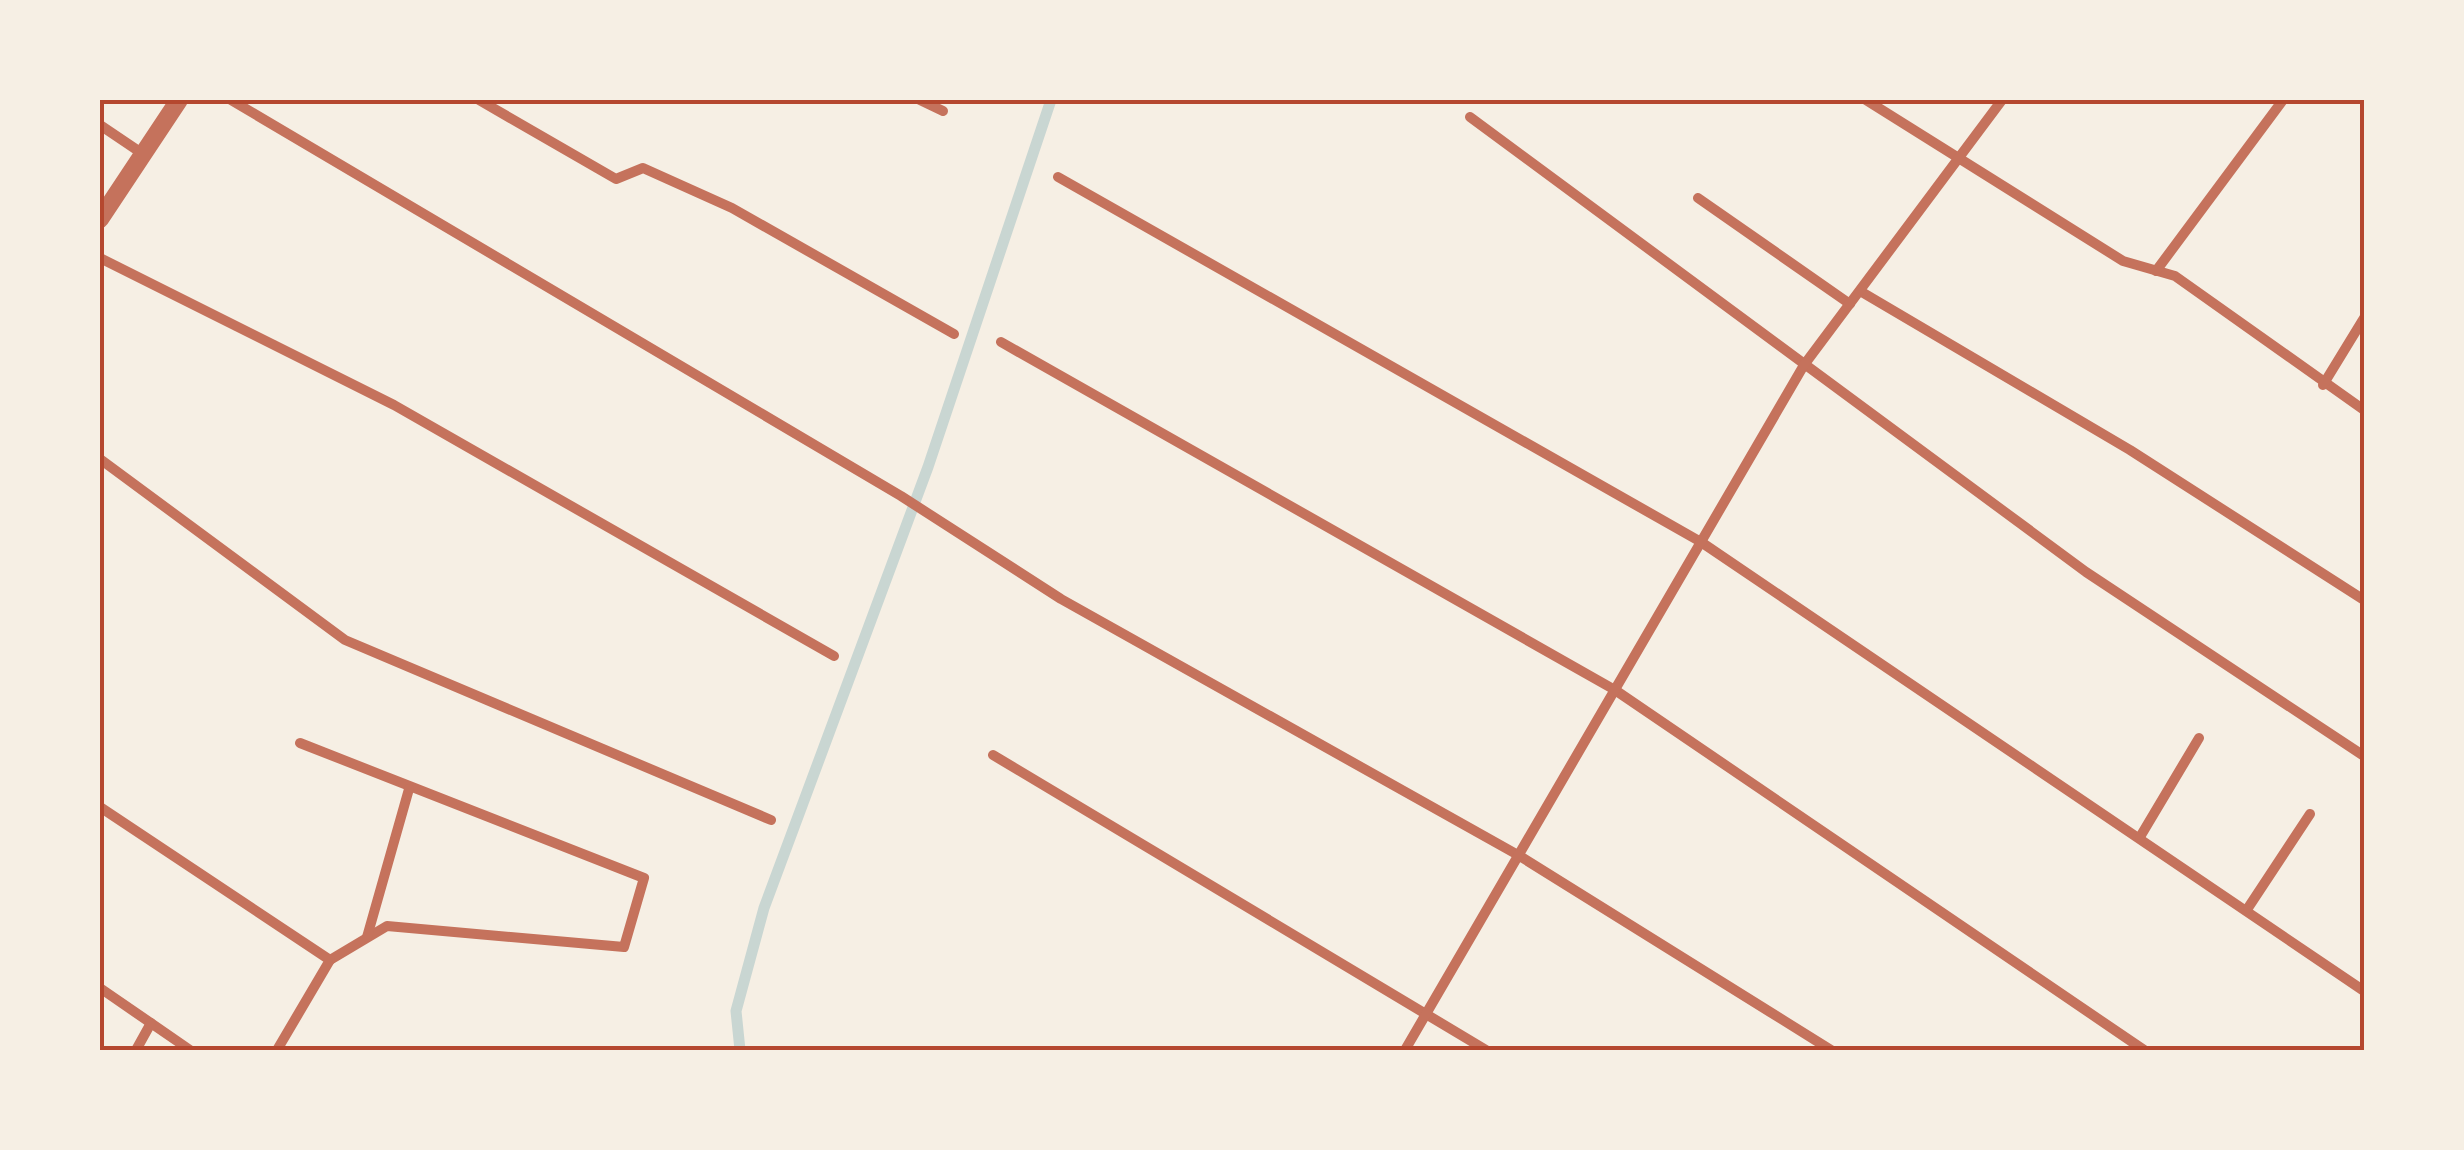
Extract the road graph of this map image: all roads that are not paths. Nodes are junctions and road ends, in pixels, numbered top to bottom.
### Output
1 (179, 100) edge
2 (231, 100) edge
3 (478, 100) edge
4 (920, 100) edge
5 (1866, 100) edge
6 (2002, 100) edge
7 (2282, 100) edge
8 (943, 111) dead end
9 (1470, 117) dead end
10 (100, 125) edge
11 (143, 154) junction
12 (1960, 157) junction
13 (1058, 177) dead end
14 (1698, 198) dead end
15 (100, 219) edge
16 (100, 258) edge
17 (2156, 271) junction
18 (1860, 291) junction
19 (1850, 304) junction
20 (2364, 318) edge
21 (954, 334) dead end
22 (1001, 342) dead end
23 (1804, 366) junction
24 (2323, 385) junction
25 (2364, 410) edge
26 (100, 458) edge
27 (1701, 542) junction
28 (2364, 600) edge
29 (834, 656) dead end
30 (1615, 690) junction
31 (2199, 738) dead end
32 (300, 743) dead end
33 (992, 755) dead end
34 (2364, 756) edge
35 (409, 789) junction
36 (100, 806) edge
37 (2310, 814) dead end
38 (770, 820) dead end
39 (2140, 836) junction
40 (1518, 855) junction
41 (2248, 908) junction
42 (367, 938) junction
43 (330, 960) junction
44 (100, 988) edge
45 (2364, 990) edge
46 (1427, 1012) junction
47 (150, 1023) junction
48 (136, 1050) edge
49 (190, 1050) edge
50 (277, 1050) edge
51 (1404, 1050) edge
52 (1486, 1050) edge
53 (1831, 1050) edge
54 (2144, 1050) edge

1 - 11 street
2 - 40 street
3 - 21 street
4 - 8 street
5 - 12 street
6 - 12 street
7 - 17 street
9 - 23 street
10 - 11 street
11 - 15 street
12 - 17 street
12 - 18 street
13 - 27 street
14 - 19 street
16 - 29 street
17 - 24 street
18 - 19 street
18 - 28 street
19 - 23 street
20 - 24 street
22 - 30 street
23 - 27 street
23 - 34 street
24 - 25 street
26 - 38 street
27 - 30 street
27 - 39 street
30 - 40 street
30 - 54 street
31 - 39 street
32 - 35 street
33 - 46 street
35 - 42 street
35 - 42 street
36 - 43 street
37 - 41 street
39 - 41 street
40 - 46 street
40 - 53 street
41 - 45 street
42 - 43 street
43 - 50 street
44 - 47 street
46 - 51 street
46 - 52 street
47 - 48 street
47 - 49 street

